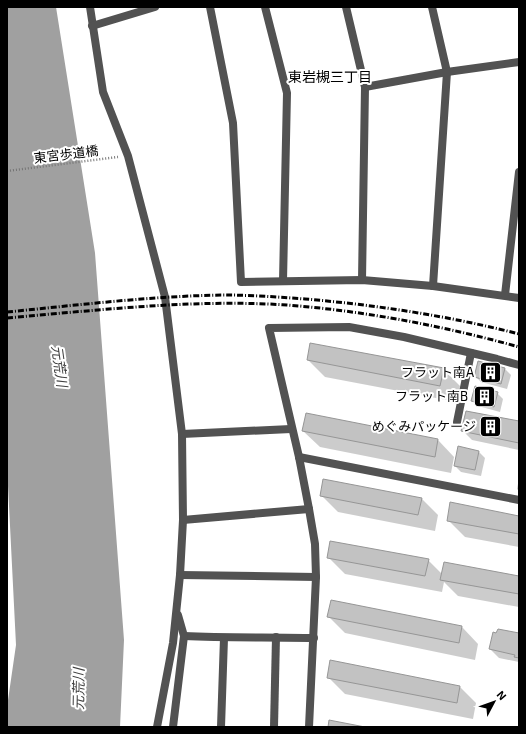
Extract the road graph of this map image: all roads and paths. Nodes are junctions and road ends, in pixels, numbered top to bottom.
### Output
1 (90, 7) edge
2 (155, 7) edge
3 (210, 7) edge
4 (265, 7) edge
5 (346, 7) edge
6 (432, 7) edge
7 (92, 26) junction
8 (519, 62) edge
9 (447, 72) junction
10 (365, 87) junction
11 (128, 156) junction
12 (7, 172) edge
13 (519, 172) edge
14 (362, 280) junction
15 (283, 281) junction
16 (433, 286) junction
17 (505, 295) junction
18 (519, 298) edge
19 (471, 353) junction
20 (519, 365) edge
21 (457, 422) dead end
22 (291, 429) junction
23 (182, 434) junction
24 (299, 457) junction
25 (519, 500) edge
26 (310, 509) junction
27 (183, 520) junction
28 (180, 575) junction
29 (316, 578) junction
30 (177, 611) junction
31 (184, 636) junction
32 (276, 637) junction
33 (224, 638) junction
34 (314, 638) junction
35 (157, 727) edge
36 (173, 727) edge
37 (221, 727) edge
38 (274, 727) edge
39 (309, 727) edge

1 - 7 street
2 - 7 street
3 - 15 street
4 - 15 street
5 - 10 street
6 - 9 street
7 - 11 street
8 - 9 street
9 - 10 street
9 - 16 street
10 - 14 street
11 - 12 path, 東宮歩道橋
11 - 23 street
13 - 17 street
14 - 15 street
14 - 16 street
16 - 17 street
17 - 18 street
19 - 20 street
19 - 21 street
19 - 22 street
22 - 23 street
22 - 24 street
23 - 27 street
24 - 25 street
24 - 26 street
26 - 27 street
26 - 29 street
27 - 28 street
28 - 29 street
28 - 30 street
29 - 34 street
30 - 31 street
30 - 35 street
31 - 33 street
31 - 36 street
32 - 33 street
32 - 34 street
32 - 38 street
33 - 37 street
34 - 39 street

